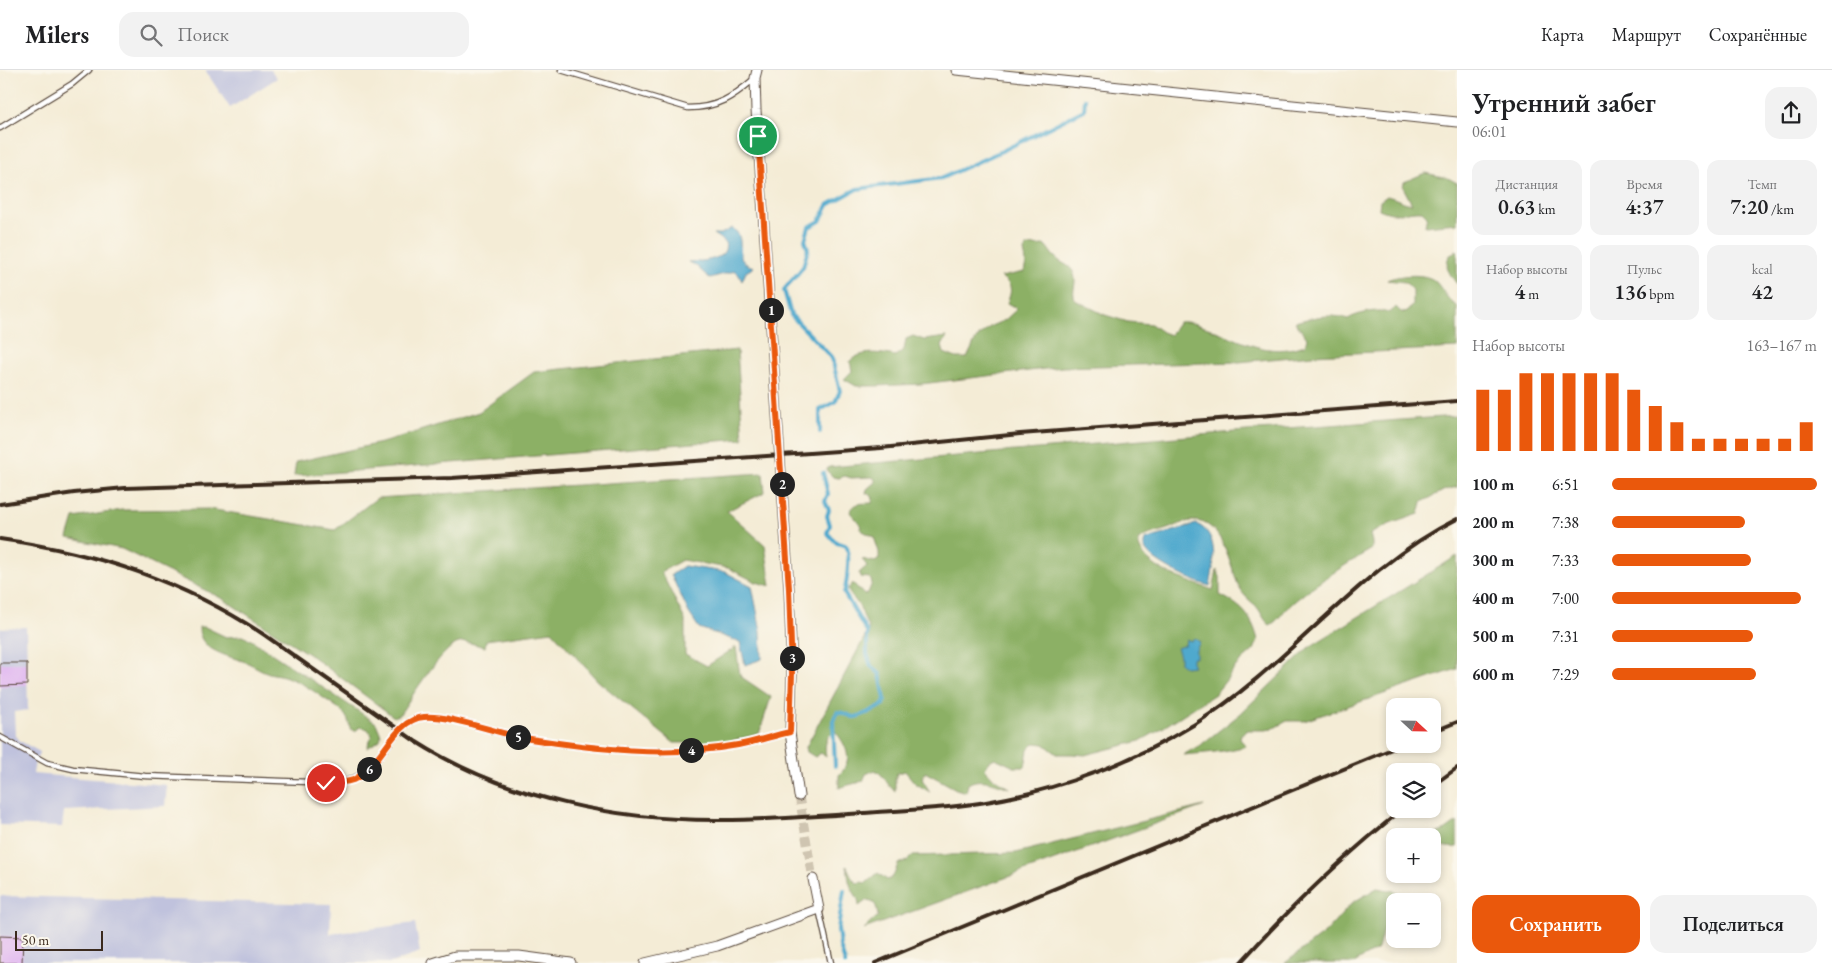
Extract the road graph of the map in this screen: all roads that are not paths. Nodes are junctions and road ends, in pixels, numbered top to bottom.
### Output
1 (89, 70) edge
2 (561, 70) edge
3 (956, 70) edge
4 (756, 74) edge
5 (1457, 122) edge
6 (0, 128) edge
7 (790, 732) junction
8 (0, 737) edge
9 (800, 796) tunnel mouth
10 (813, 879) tunnel mouth
11 (819, 909) junction
12 (433, 963) edge
13 (571, 963) edge
14 (645, 963) edge
15 (831, 963) edge

1 - 6 lane
2 - 4 lane
3 - 5 street
4 - 7 street
7 - 8 lane
7 - 9 street
10 - 11 street
11 - 14 street
11 - 15 lane
12 - 13 street

